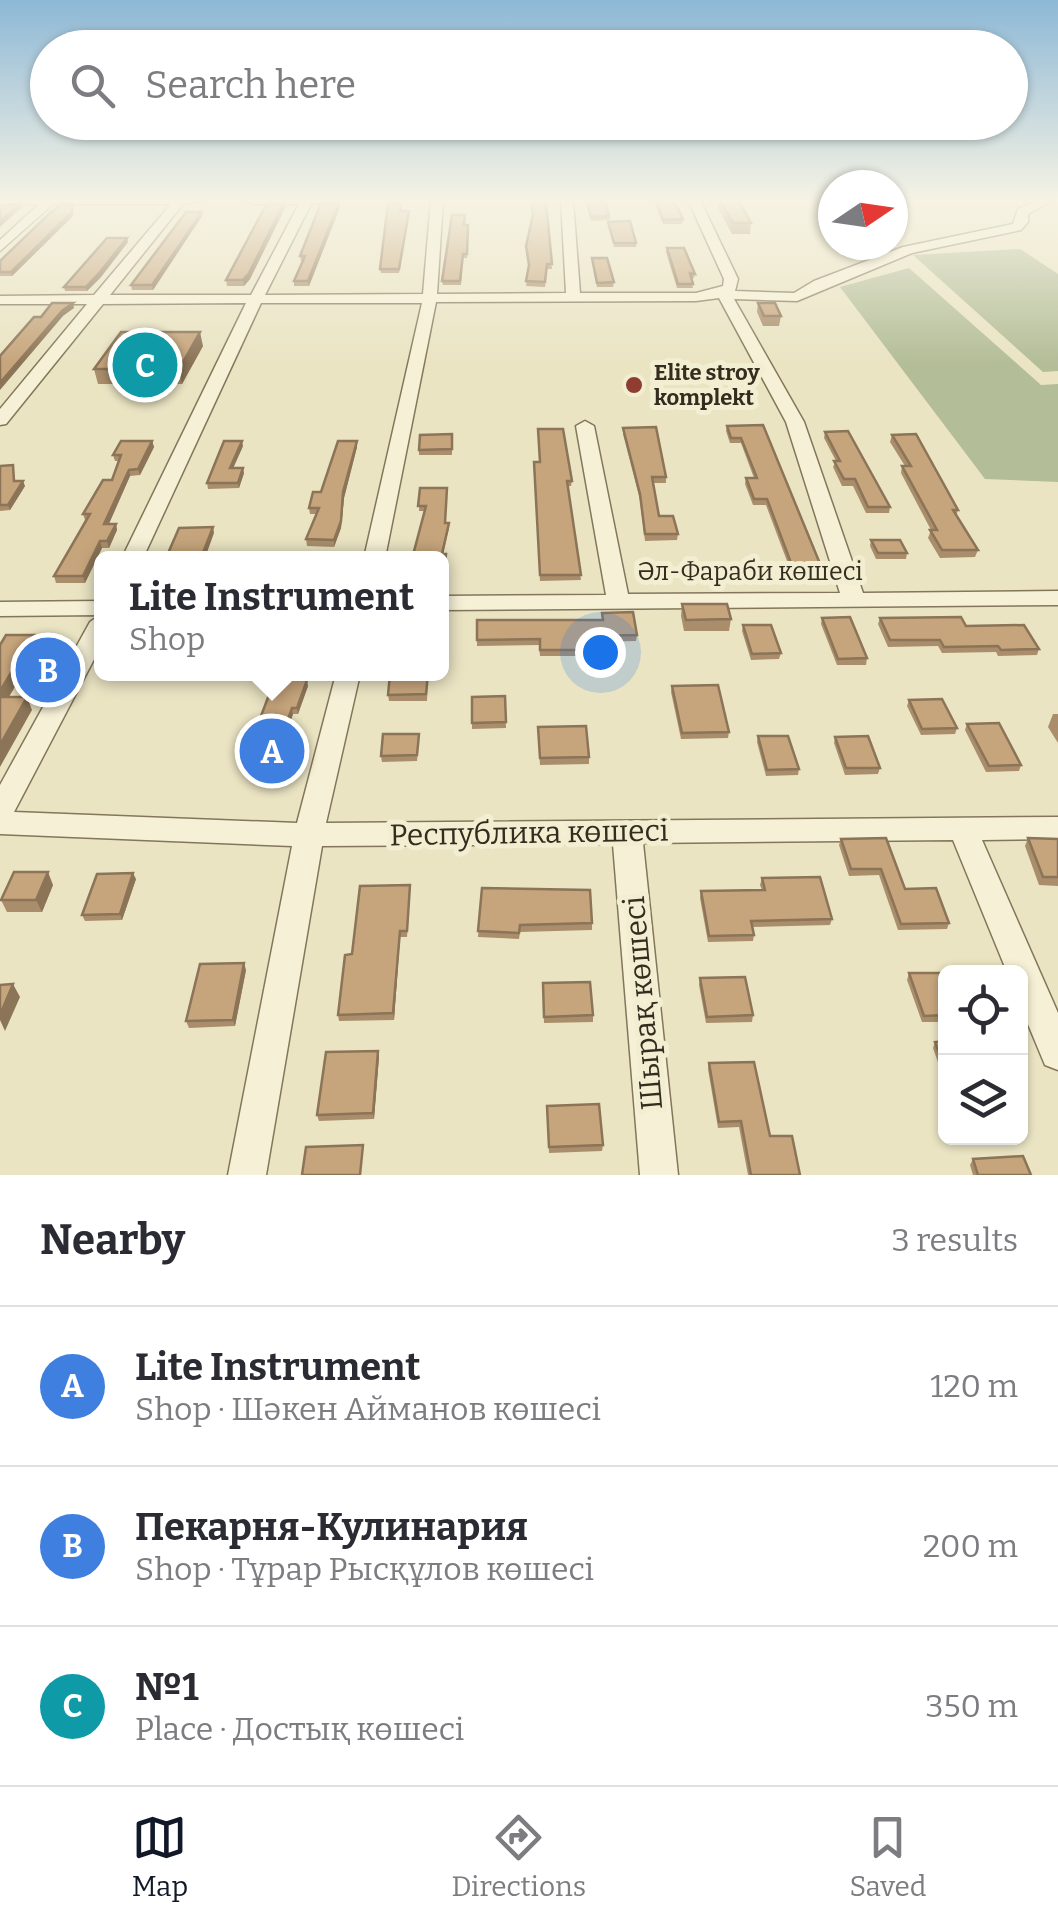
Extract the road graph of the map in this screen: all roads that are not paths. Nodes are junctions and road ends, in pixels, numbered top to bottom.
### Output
1 (137, 255) edge
2 (279, 255) edge
3 (433, 255) edge
4 (571, 255) edge
5 (720, 255) edge
6 (895, 255) edge
7 (723, 292) junction
8 (430, 297) junction
9 (256, 298) junction
10 (574, 298) junction
11 (102, 299) junction
12 (0, 300) edge
13 (0, 420) edge
14 (585, 426) dead end
15 (135, 551) edge
16 (376, 551) edge
17 (1058, 598) edge
18 (618, 599) junction
19 (854, 600) junction
20 (449, 603) edge
21 (0, 608) edge
22 (94, 608) edge
23 (94, 637) edge
24 (346, 681) edge
25 (0, 812) edge
26 (0, 823) edge
27 (1058, 828) edge
28 (963, 829) junction
29 (627, 832) junction
30 (309, 835) junction
31 (1058, 1053) edge
32 (247, 1175) edge
33 (660, 1175) edge

1 - 11 street
2 - 9 street
3 - 8 street
4 - 10 street
5 - 7 street
6 - 7 street
7 - 10 street
7 - 19 street
8 - 9 street
8 - 10 street
8 - 16 street
9 - 11 street
9 - 15 street
11 - 12 street
11 - 13 street
14 - 18 street
17 - 19 street, Әл-Фараби көшесі
18 - 19 street, Әл-Фараби көшесі
18 - 20 street, Әл-Фараби көшесі
21 - 22 street
23 - 25 street
24 - 30 street
26 - 30 street, Республика көшесі
27 - 28 street, Республика көшесі
28 - 29 street, Республика көшесі
28 - 31 street
29 - 30 street, Республика көшесі
29 - 33 street, Шырақ көшесі
30 - 32 street

